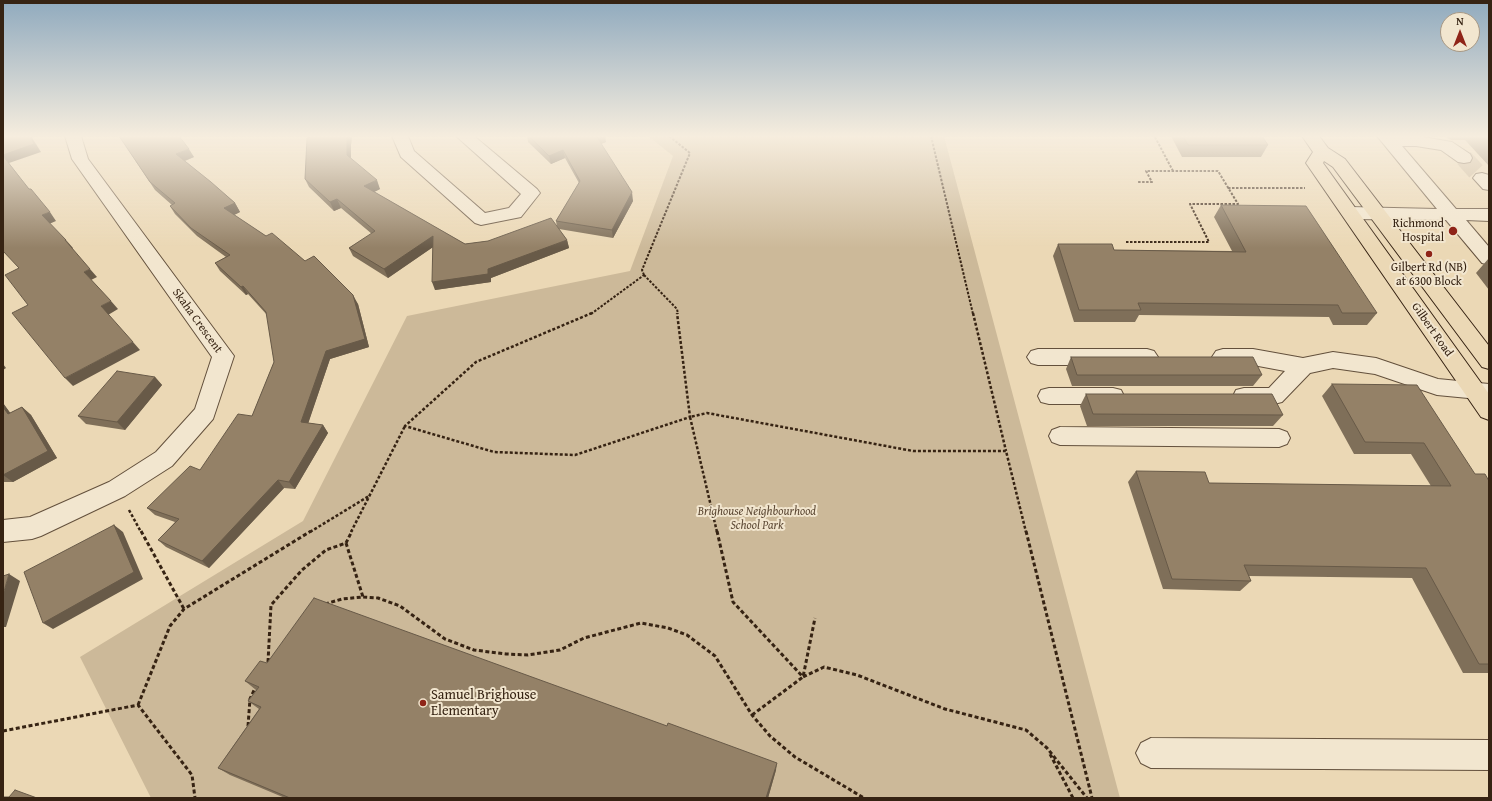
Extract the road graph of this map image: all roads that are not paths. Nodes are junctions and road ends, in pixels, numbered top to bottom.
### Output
1 (90, 173) edge
2 (430, 173) edge
3 (508, 173) edge
4 (1321, 173) edge
5 (1347, 173) edge
6 (1417, 173) edge
7 (1350, 213) junction
8 (1450, 213) junction
9 (1378, 214) junction
10 (1489, 215) edge
11 (1489, 259) edge
12 (1038, 357) dead end
13 (1166, 357) edge
14 (1205, 357) edge
15 (1489, 360) edge
16 (1303, 366) junction
17 (1482, 392) edge
18 (1049, 396) dead end
19 (1130, 396) edge
20 (1226, 396) edge
21 (1489, 410) edge
22 (1060, 436) dead end
23 (1279, 438) dead end
24 (3, 532) edge
25 (1151, 753) dead end
26 (1489, 755) edge

1 - 24 street, Skaha Crescent
2 - 3 street
4 - 7 main road, Gilbert Road
5 - 9 main road
6 - 8 street
7 - 9 street
7 - 17 main road, Gilbert Road
8 - 9 street
8 - 10 street
8 - 11 street
9 - 15 main road
12 - 13 street
14 - 16 street
16 - 17 street
16 - 20 street
17 - 21 main road, Gilbert Road
18 - 19 street
22 - 23 street
25 - 26 street

